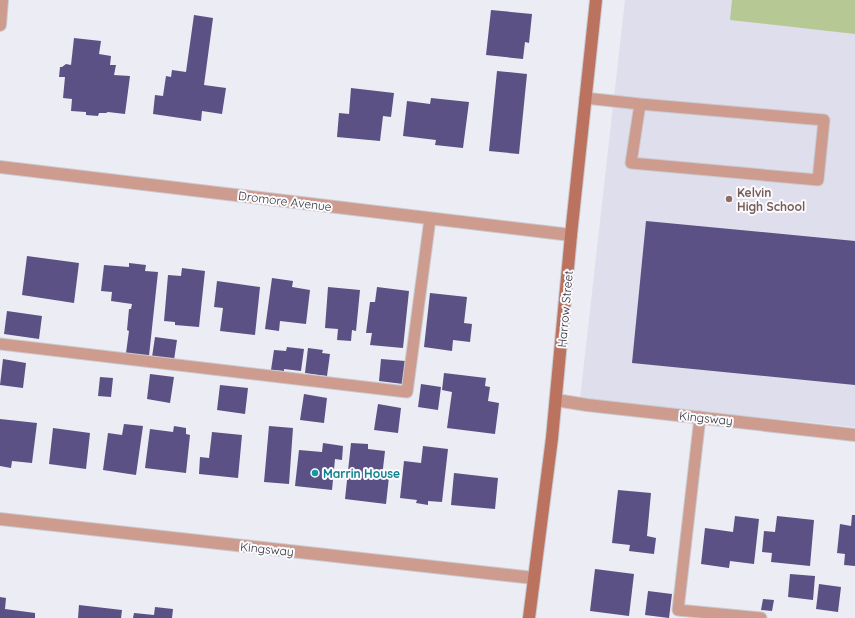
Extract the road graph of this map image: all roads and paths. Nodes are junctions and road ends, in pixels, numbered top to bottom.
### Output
1 (2, 0) edge
2 (596, 0) edge
3 (0, 25) edge
4 (585, 98) junction
5 (640, 104) junction
6 (0, 167) edge
7 (430, 219) junction
8 (571, 235) junction
9 (0, 344) edge
10 (556, 400) junction
11 (700, 417) junction
12 (855, 435) edge
13 (0, 519) edge
14 (534, 578) junction
15 (529, 618) edge
16 (761, 618) edge

1 - 3 street
2 - 4 street, Harrow Street
4 - 5 lane
4 - 8 street, Harrow Street
5 - 5 lane
6 - 7 street, Dromore Avenue
7 - 8 street, Dromore Avenue
7 - 9 lane
8 - 10 street, Harrow Street
10 - 11 street, Kingsway
10 - 14 street, Harrow Street
11 - 12 street, Kingsway
11 - 16 lane
13 - 14 street, Kingsway
14 - 15 street, Harrow Street

